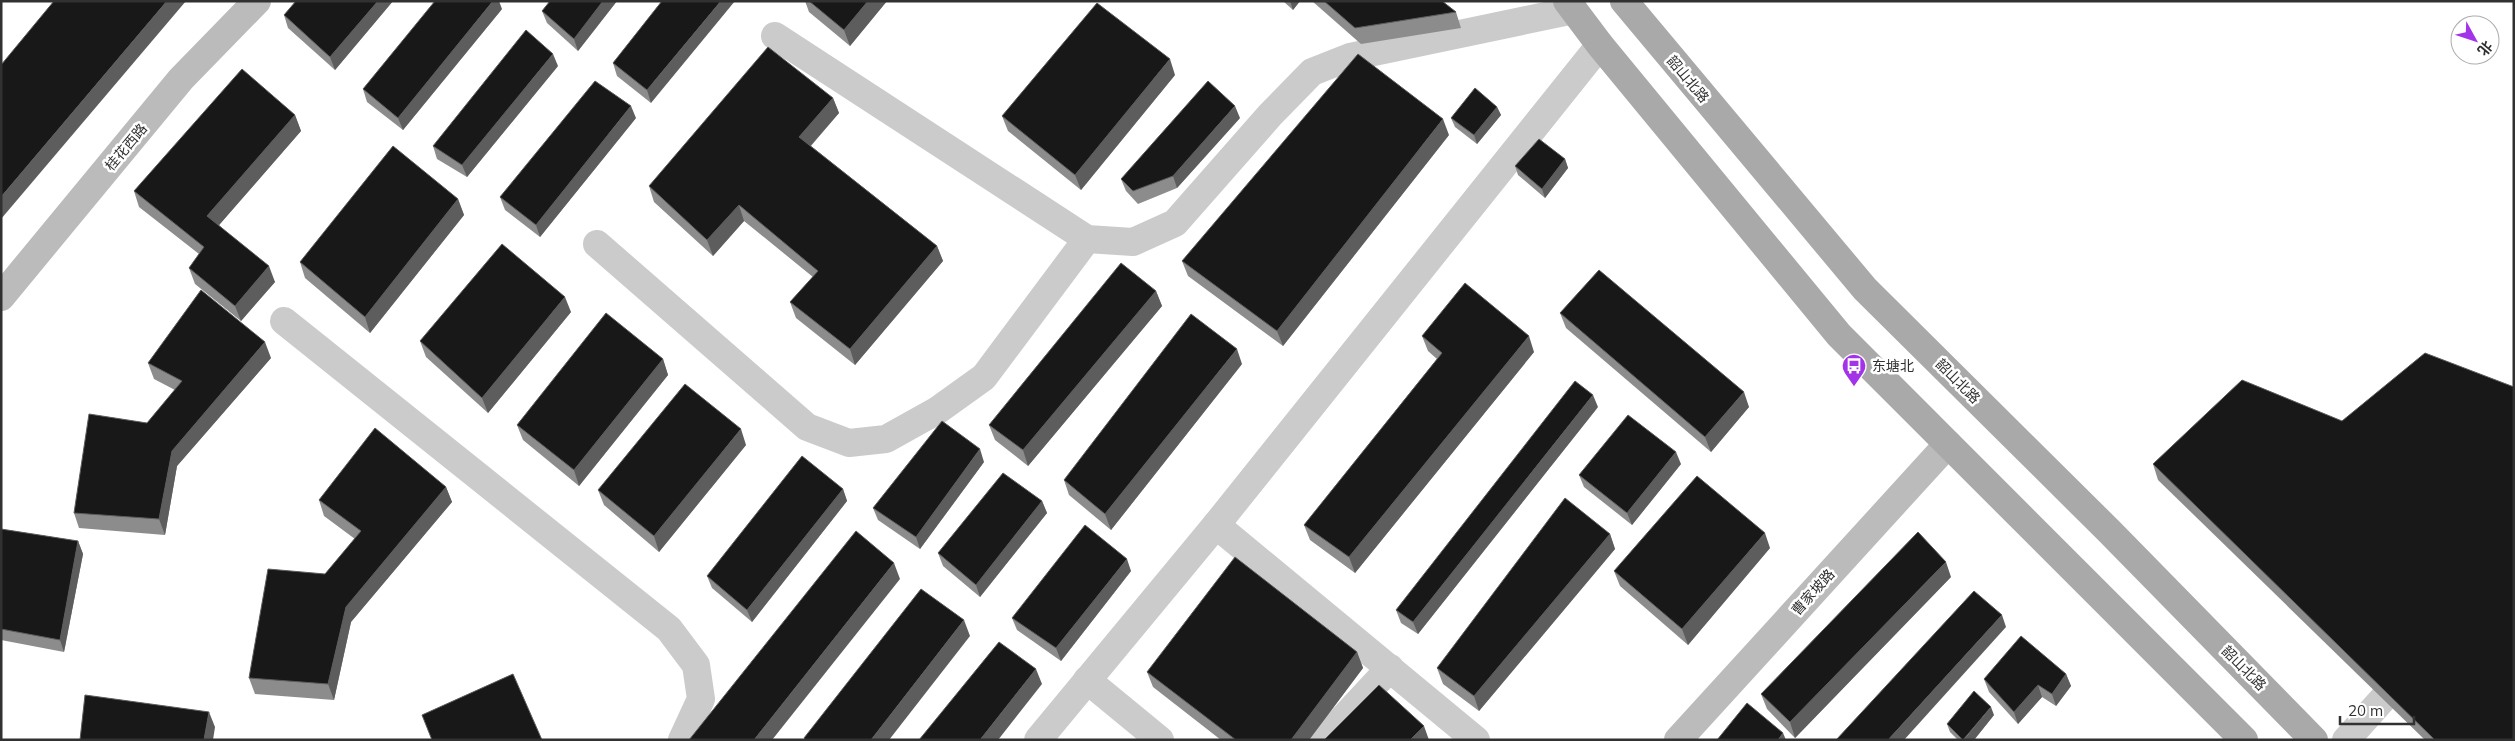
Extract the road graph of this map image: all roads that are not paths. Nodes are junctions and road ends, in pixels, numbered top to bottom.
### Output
1 (256, 1) edge
2 (1624, 1) edge
3 (1570, 6) edge
4 (775, 36) dead end
5 (1600, 45) junction
6 (1087, 239) junction
7 (597, 244) dead end
8 (1, 297) edge
9 (284, 321) dead end
10 (1948, 444) junction
11 (1216, 525) junction
12 (2423, 654) edge
13 (1390, 668) junction
14 (1087, 680) junction
15 (682, 740) edge
16 (1038, 740) edge
17 (1160, 740) edge
18 (1323, 740) edge
19 (1476, 740) edge
20 (1678, 740) edge
21 (2244, 740) edge
22 (2314, 740) edge
23 (2346, 740) edge

1 - 8 street, 桂花西路
2 - 22 main road, 韶山北路
3 - 5 main road
3 - 6 street
4 - 6 street
5 - 10 main road
5 - 11 street
6 - 7 street
9 - 15 street
10 - 20 street, 曹家坡路
10 - 21 main road
11 - 13 street
11 - 14 street
12 - 23 street
13 - 18 street
13 - 19 street
14 - 16 street
14 - 17 street

